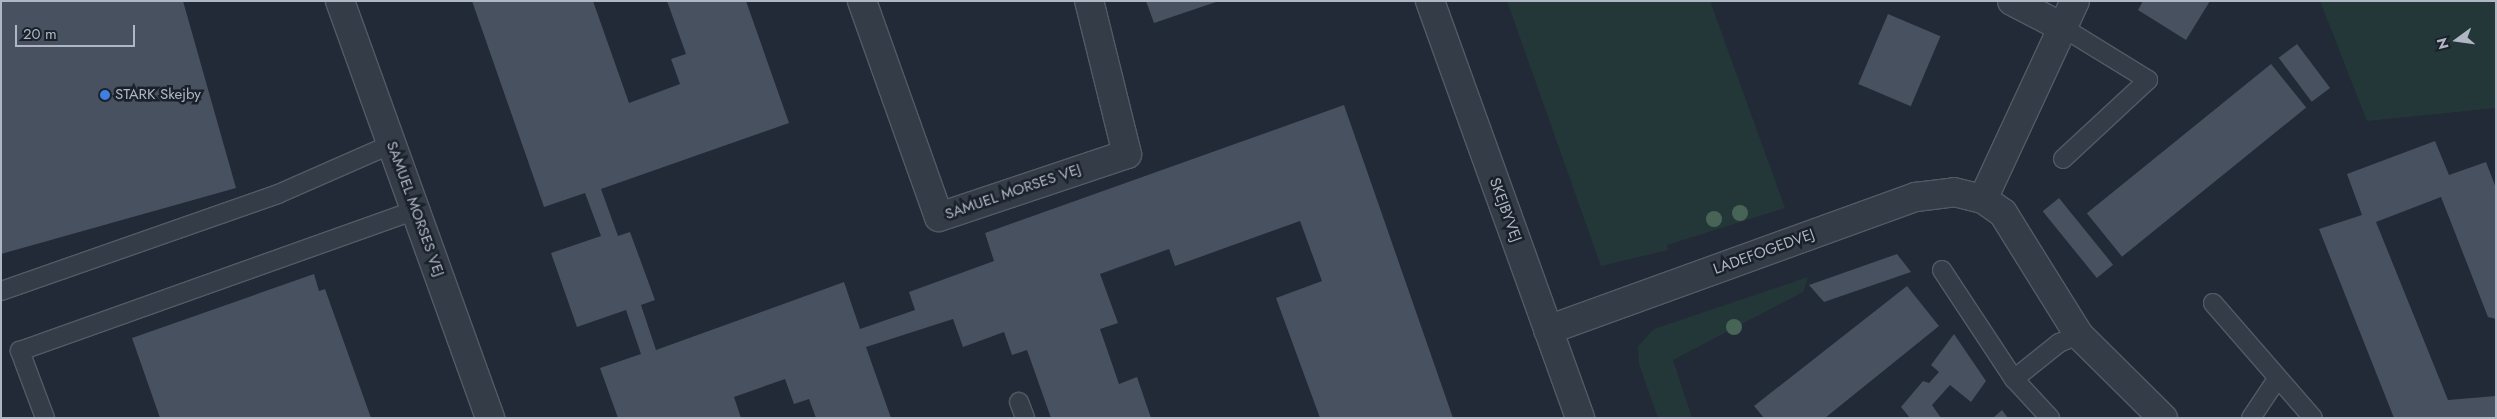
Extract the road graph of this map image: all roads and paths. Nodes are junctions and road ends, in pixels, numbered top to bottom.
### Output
1 (340, 1) edge
2 (862, 1) edge
3 (1089, 1) edge
4 (1430, 1) edge
5 (2012, 1) edge
6 (2074, 1) edge
7 (2062, 27) junction
8 (392, 144) junction
9 (2063, 158) dead end
10 (1983, 199) junction
11 (416, 210) junction
12 (1942, 270) dead end
13 (1, 291) edge
14 (2213, 303) dead end
15 (1548, 330) junction
16 (2079, 335) junction
17 (2014, 379) junction
18 (2277, 379) junction
19 (45, 418) edge
20 (490, 418) edge
21 (1580, 418) edge
22 (2050, 418) edge
23 (2163, 418) edge
24 (2251, 418) edge
25 (2313, 418) edge

1 - 8 street, SAMUEL MORSES VEJ
2 - 3 street, SAMUEL MORSES VEJ
4 - 15 street, SKEJBYVEJ
5 - 7 street
6 - 7 street
7 - 9 lane
7 - 10 street
8 - 11 street, SAMUEL MORSES VEJ
8 - 13 lane
10 - 15 street, LADEFOGEDVEJ
10 - 16 street, LADEFOGEDVEJ
11 - 19 lane
11 - 20 street, SAMUEL MORSES VEJ
12 - 17 lane
14 - 18 lane
15 - 21 street, SKEJBYVEJ
16 - 17 lane
16 - 23 street, LADEFOGEDVEJ
17 - 22 lane
18 - 24 lane
18 - 25 lane

